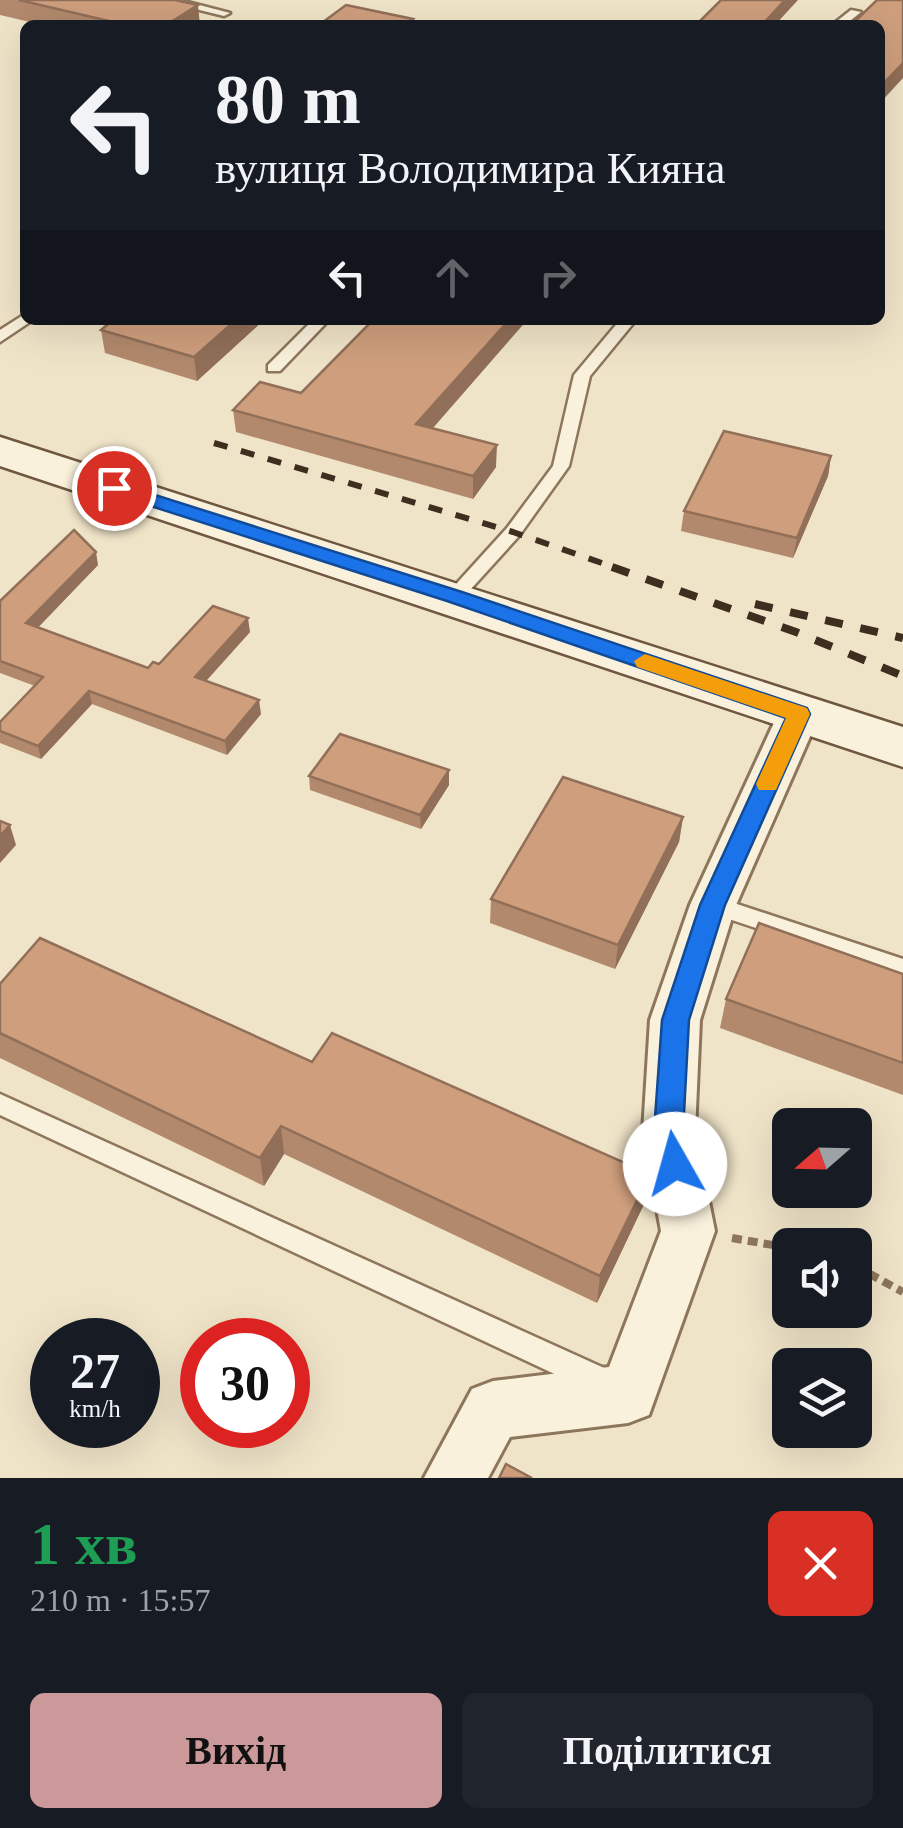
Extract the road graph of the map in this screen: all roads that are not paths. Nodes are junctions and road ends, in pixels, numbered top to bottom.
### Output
1 (165, 0) edge
2 (855, 12) dead end
3 (224, 13) dead end
4 (845, 20) edge
5 (316, 325) edge
6 (624, 325) edge
7 (274, 368) dead end
8 (0, 451) edge
9 (454, 596) junction
10 (799, 714) junction
11 (903, 747) edge
12 (713, 905) junction
13 (903, 968) edge
14 (0, 1104) edge
15 (628, 1394) junction
16 (456, 1478) edge

1 - 3 lane
2 - 4 lane
5 - 7 lane
6 - 9 lane
8 - 9 main road
9 - 10 main road
10 - 11 main road
10 - 12 street
12 - 13 lane
12 - 15 street
14 - 15 lane
15 - 16 street

